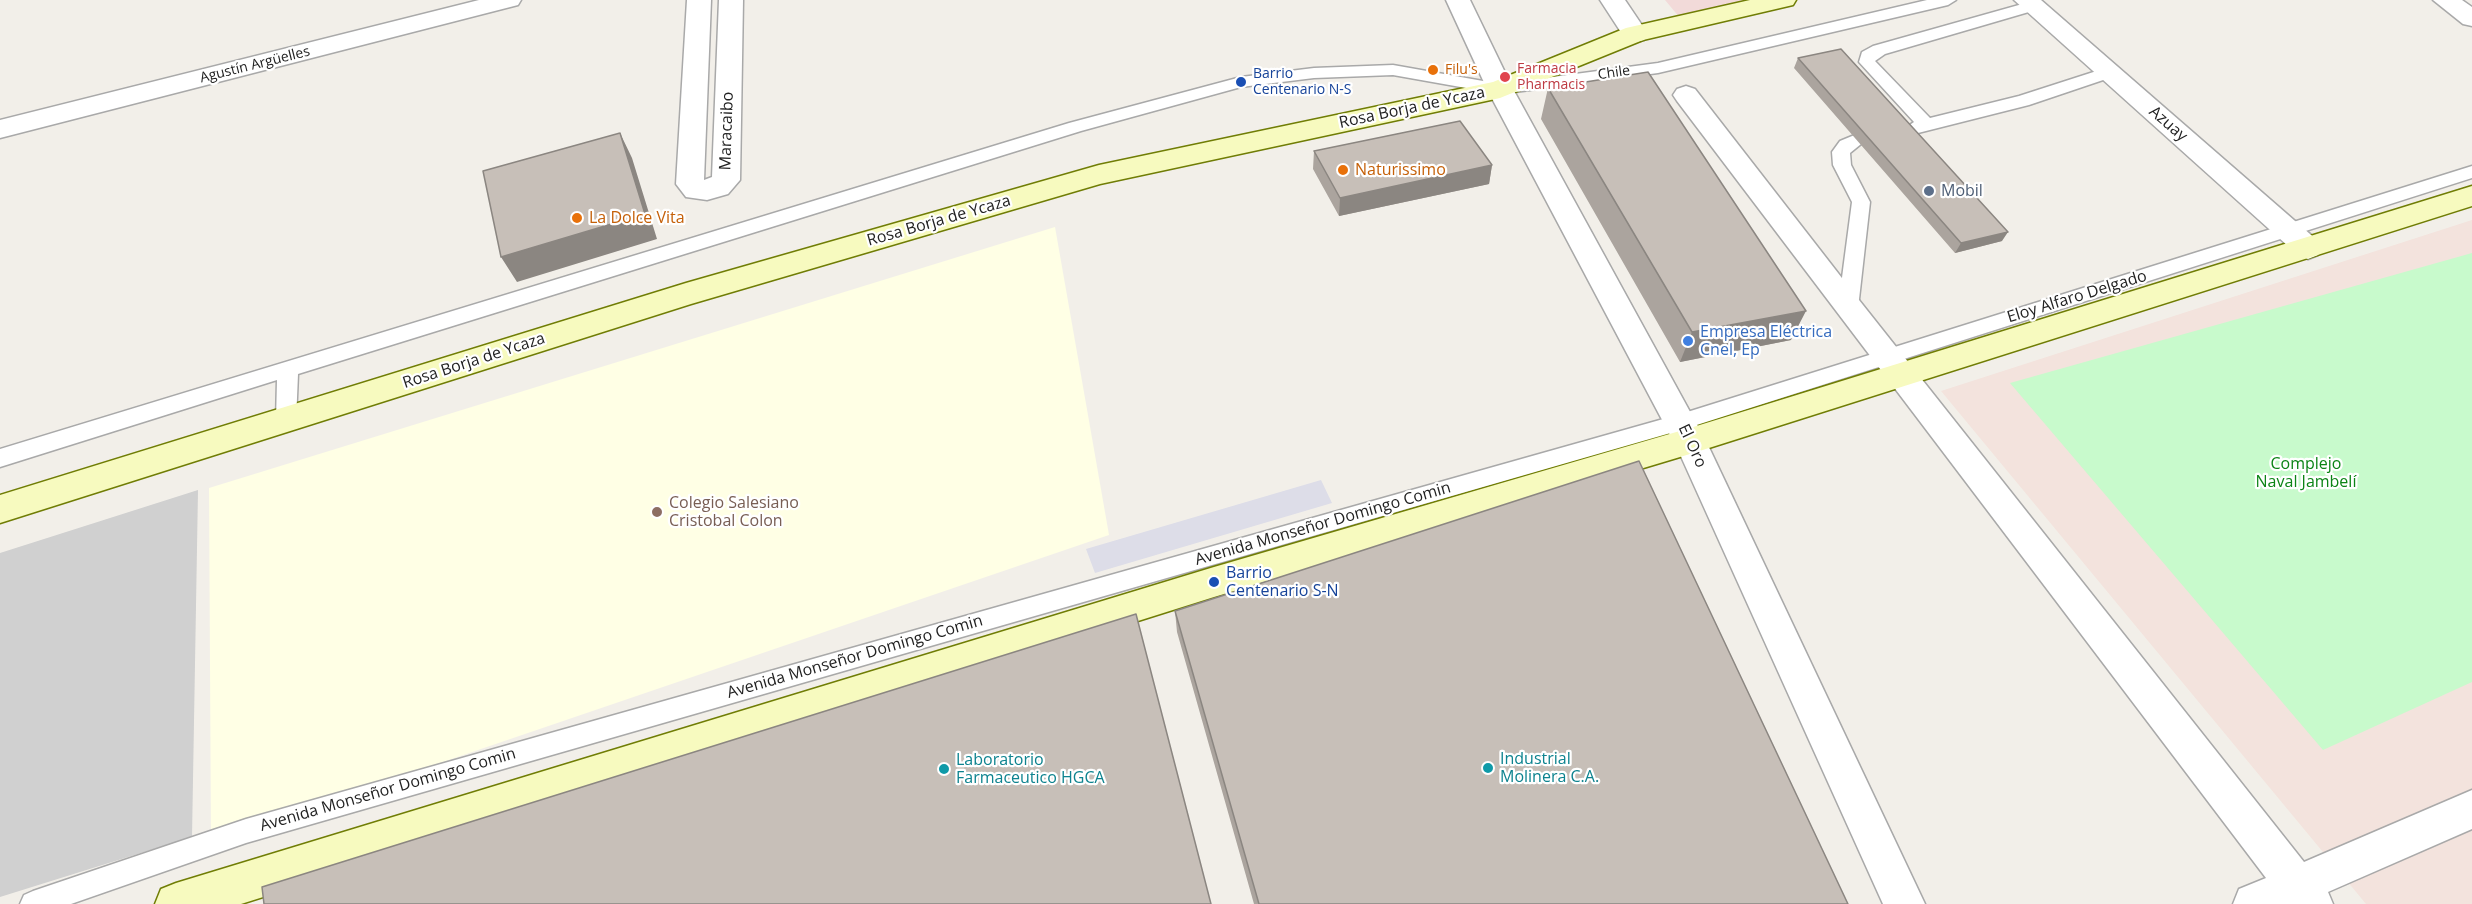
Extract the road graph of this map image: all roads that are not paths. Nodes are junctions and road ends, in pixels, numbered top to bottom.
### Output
1 (432, 0) edge
2 (509, 0) edge
3 (699, 0) edge
4 (732, 0) edge
5 (1458, 0) edge
6 (1612, 0) edge
7 (1784, 0) edge
8 (1948, 0) edge
9 (2445, 0) edge
10 (2030, 3) edge
11 (2472, 18) edge
12 (352, 30) junction
13 (1635, 34) junction
14 (2109, 72) junction
15 (1500, 89) junction
16 (1686, 94) dead end
17 (0, 109) edge
18 (1928, 126) junction
19 (0, 129) edge
20 (1902, 130) edge
21 (1857, 140) edge
22 (2472, 172) edge
23 (2472, 196) edge
24 (2298, 239) junction
25 (1848, 308) junction
26 (1894, 366) junction
27 (288, 370) junction
28 (286, 421) junction
29 (1685, 431) junction
30 (0, 458) edge
31 (0, 508) edge
32 (2472, 809) edge
33 (234, 895) edge
34 (2305, 895) edge
35 (33, 904) edge
36 (176, 904) edge
37 (1904, 904) edge
38 (2254, 904) edge

1 - 12 street, Agustín Argüelles
2 - 12 street, Agustín Argüelles
3 - 4 street, Maracaibo
5 - 15 street, El Oro
6 - 13 street
7 - 13 main road, Chile
8 - 15 lane, Chile
9 - 11 street
10 - 14 street, Azuay
10 - 18 lane
12 - 17 street, Agustín Argüelles
12 - 19 street, Agustín Argüelles
13 - 15 main road, Chile
14 - 18 lane
14 - 24 street, Azuay
15 - 27 lane, Rosa Borja de Ycaza
15 - 28 main road, Rosa Borja de Ycaza
15 - 29 street, El Oro
16 - 25 street
18 - 20 lane
21 - 25 lane
22 - 24 lane, Eloy Alfaro Delgado
23 - 24 main road, Eloy Alfaro Delgado
24 - 26 main road, Eloy Alfaro Delgado
25 - 26 street
26 - 29 main road, Eloy Alfaro Delgado
26 - 34 street
27 - 28 lane
27 - 30 lane, Rosa Borja de Ycaza
28 - 31 main road, Rosa Borja de Ycaza
29 - 33 main road, Avenida Monseñor Domingo Comin
29 - 35 lane, Avenida Monseñor Domingo Comin
29 - 37 street, El Oro
32 - 34 street
33 - 36 main road, Avenida Monseñor Domingo Comin
34 - 38 street

